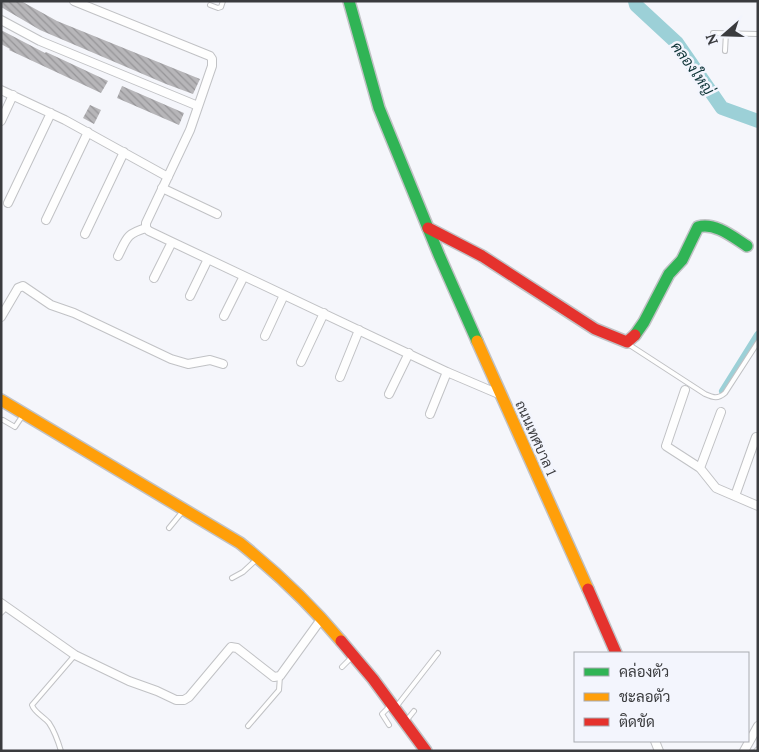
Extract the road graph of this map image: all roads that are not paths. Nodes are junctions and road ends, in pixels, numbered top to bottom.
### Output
1 (74, 1) edge
2 (223, 1) edge
3 (349, 1) edge
4 (210, 5) dead end
5 (1, 20) edge
6 (713, 33) dead end
7 (726, 33) junction
8 (758, 34) edge
9 (725, 51) dead end
10 (1, 90) edge
11 (13, 95) junction
12 (198, 106) junction
13 (51, 113) junction
14 (1, 121) edge
15 (88, 132) junction
16 (124, 152) junction
17 (168, 177) junction
18 (162, 188) junction
19 (8, 203) dead end
20 (217, 214) dead end
21 (46, 220) dead end
22 (146, 228) junction
23 (429, 231) junction
24 (85, 234) dead end
25 (172, 242) junction
26 (747, 246) dead end
27 (118, 256) dead end
28 (208, 260) junction
29 (244, 276) junction
30 (154, 278) dead end
31 (284, 295) junction
32 (190, 296) dead end
33 (324, 313) junction
34 (224, 316) dead end
35 (1, 317) edge
36 (359, 330) junction
37 (265, 336) dead end
38 (626, 342) junction
39 (758, 342) edge
40 (409, 353) junction
41 (301, 362) dead end
42 (223, 364) dead end
43 (447, 372) junction
44 (340, 377) dead end
45 (686, 390) dead end
46 (389, 394) dead end
47 (501, 395) junction
48 (1, 400) edge
49 (721, 412) dead end
50 (24, 413) junction
51 (430, 414) dead end
52 (3, 420) dead end
53 (756, 437) dead end
54 (700, 468) junction
55 (735, 496) junction
56 (758, 506) edge
57 (184, 509) junction
58 (169, 528) dead end
59 (258, 557) junction
60 (232, 578) dead end
61 (4, 605) edge
62 (1, 613) edge
63 (322, 618) junction
64 (616, 652) edge
65 (438, 653) dead end
66 (354, 655) junction
67 (75, 656) junction
68 (342, 667) dead end
69 (280, 676) junction
70 (393, 706) junction
71 (414, 711) dead end
72 (405, 722) junction
73 (390, 725) dead end
74 (248, 726) dead end
75 (758, 726) edge
76 (422, 749) edge
77 (61, 751) edge
78 (744, 751) edge

1 - 12 street
2 - 4 lane
3 - 23 street, ถนนเทศบาล 1
5 - 12 street
6 - 7 lane
7 - 8 lane
7 - 9 lane
10 - 11 street
11 - 13 street
11 - 14 street
12 - 17 street
13 - 15 street
13 - 19 street
15 - 16 street
15 - 21 street
16 - 17 street
16 - 24 street
17 - 18 street
18 - 20 street
18 - 22 street
22 - 25 street
22 - 27 street
23 - 38 street
23 - 47 street, ถนนเทศบาล 1
25 - 28 street
25 - 30 street
26 - 38 street
28 - 29 street
28 - 32 street
29 - 31 street
29 - 34 street
31 - 33 street
31 - 37 street
33 - 36 street
33 - 41 street
35 - 42 street
36 - 40 street
36 - 44 street
38 - 39 lane
40 - 43 street
40 - 46 street
43 - 47 street
43 - 51 street
45 - 54 street
47 - 64 street, ถนนเทศบาล 1
48 - 50 street
49 - 54 street
50 - 52 lane
50 - 57 street
53 - 55 street
54 - 55 street
55 - 56 street
57 - 58 lane
57 - 59 street
59 - 60 lane
59 - 63 street
61 - 62 lane
61 - 67 street
63 - 66 street
63 - 69 street
65 - 70 lane
66 - 68 lane
66 - 70 street
67 - 69 street
67 - 77 lane
69 - 74 lane
70 - 72 street
70 - 73 lane
71 - 72 lane
72 - 76 street
75 - 78 street

